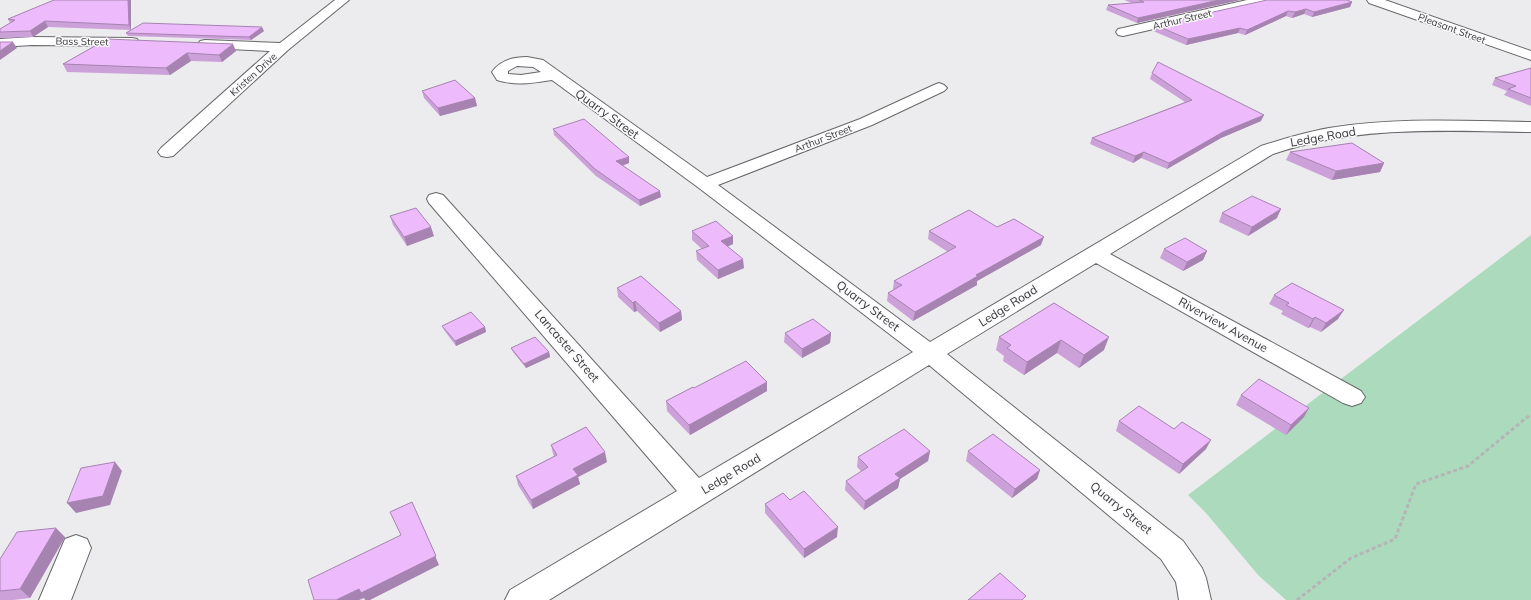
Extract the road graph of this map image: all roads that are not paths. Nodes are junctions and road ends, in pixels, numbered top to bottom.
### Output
1 (343, 0) edge
2 (1264, 0) edge
3 (1372, 0) edge
4 (1123, 32) dead end
5 (148, 42) edge
6 (0, 43) edge
7 (192, 44) edge
8 (283, 47) junction
9 (1531, 56) edge
10 (554, 75) dead end
11 (939, 88) dead end
12 (1531, 127) edge
13 (167, 152) dead end
14 (705, 184) junction
15 (436, 199) dead end
16 (1095, 254) junction
17 (931, 354) junction
18 (1352, 397) dead end
19 (697, 495) junction
20 (76, 548) dead end
21 (55, 600) edge
22 (521, 600) edge
23 (1195, 600) edge

1 - 8 street, Kristen Drive
2 - 4 street, Arthur Street
3 - 9 street, Pleasant Street
5 - 6 street, Bass Street
7 - 8 street
8 - 13 street, Kristen Drive
10 - 14 street, Quarry Street
11 - 14 street, Arthur Street
12 - 16 street, Ledge Road
14 - 17 street, Quarry Street
15 - 19 street, Lancaster Street
16 - 17 street, Ledge Road
16 - 18 street, Riverview Avenue
17 - 19 street, Ledge Road
17 - 23 street, Quarry Street
19 - 22 street, Ledge Road
20 - 21 street

